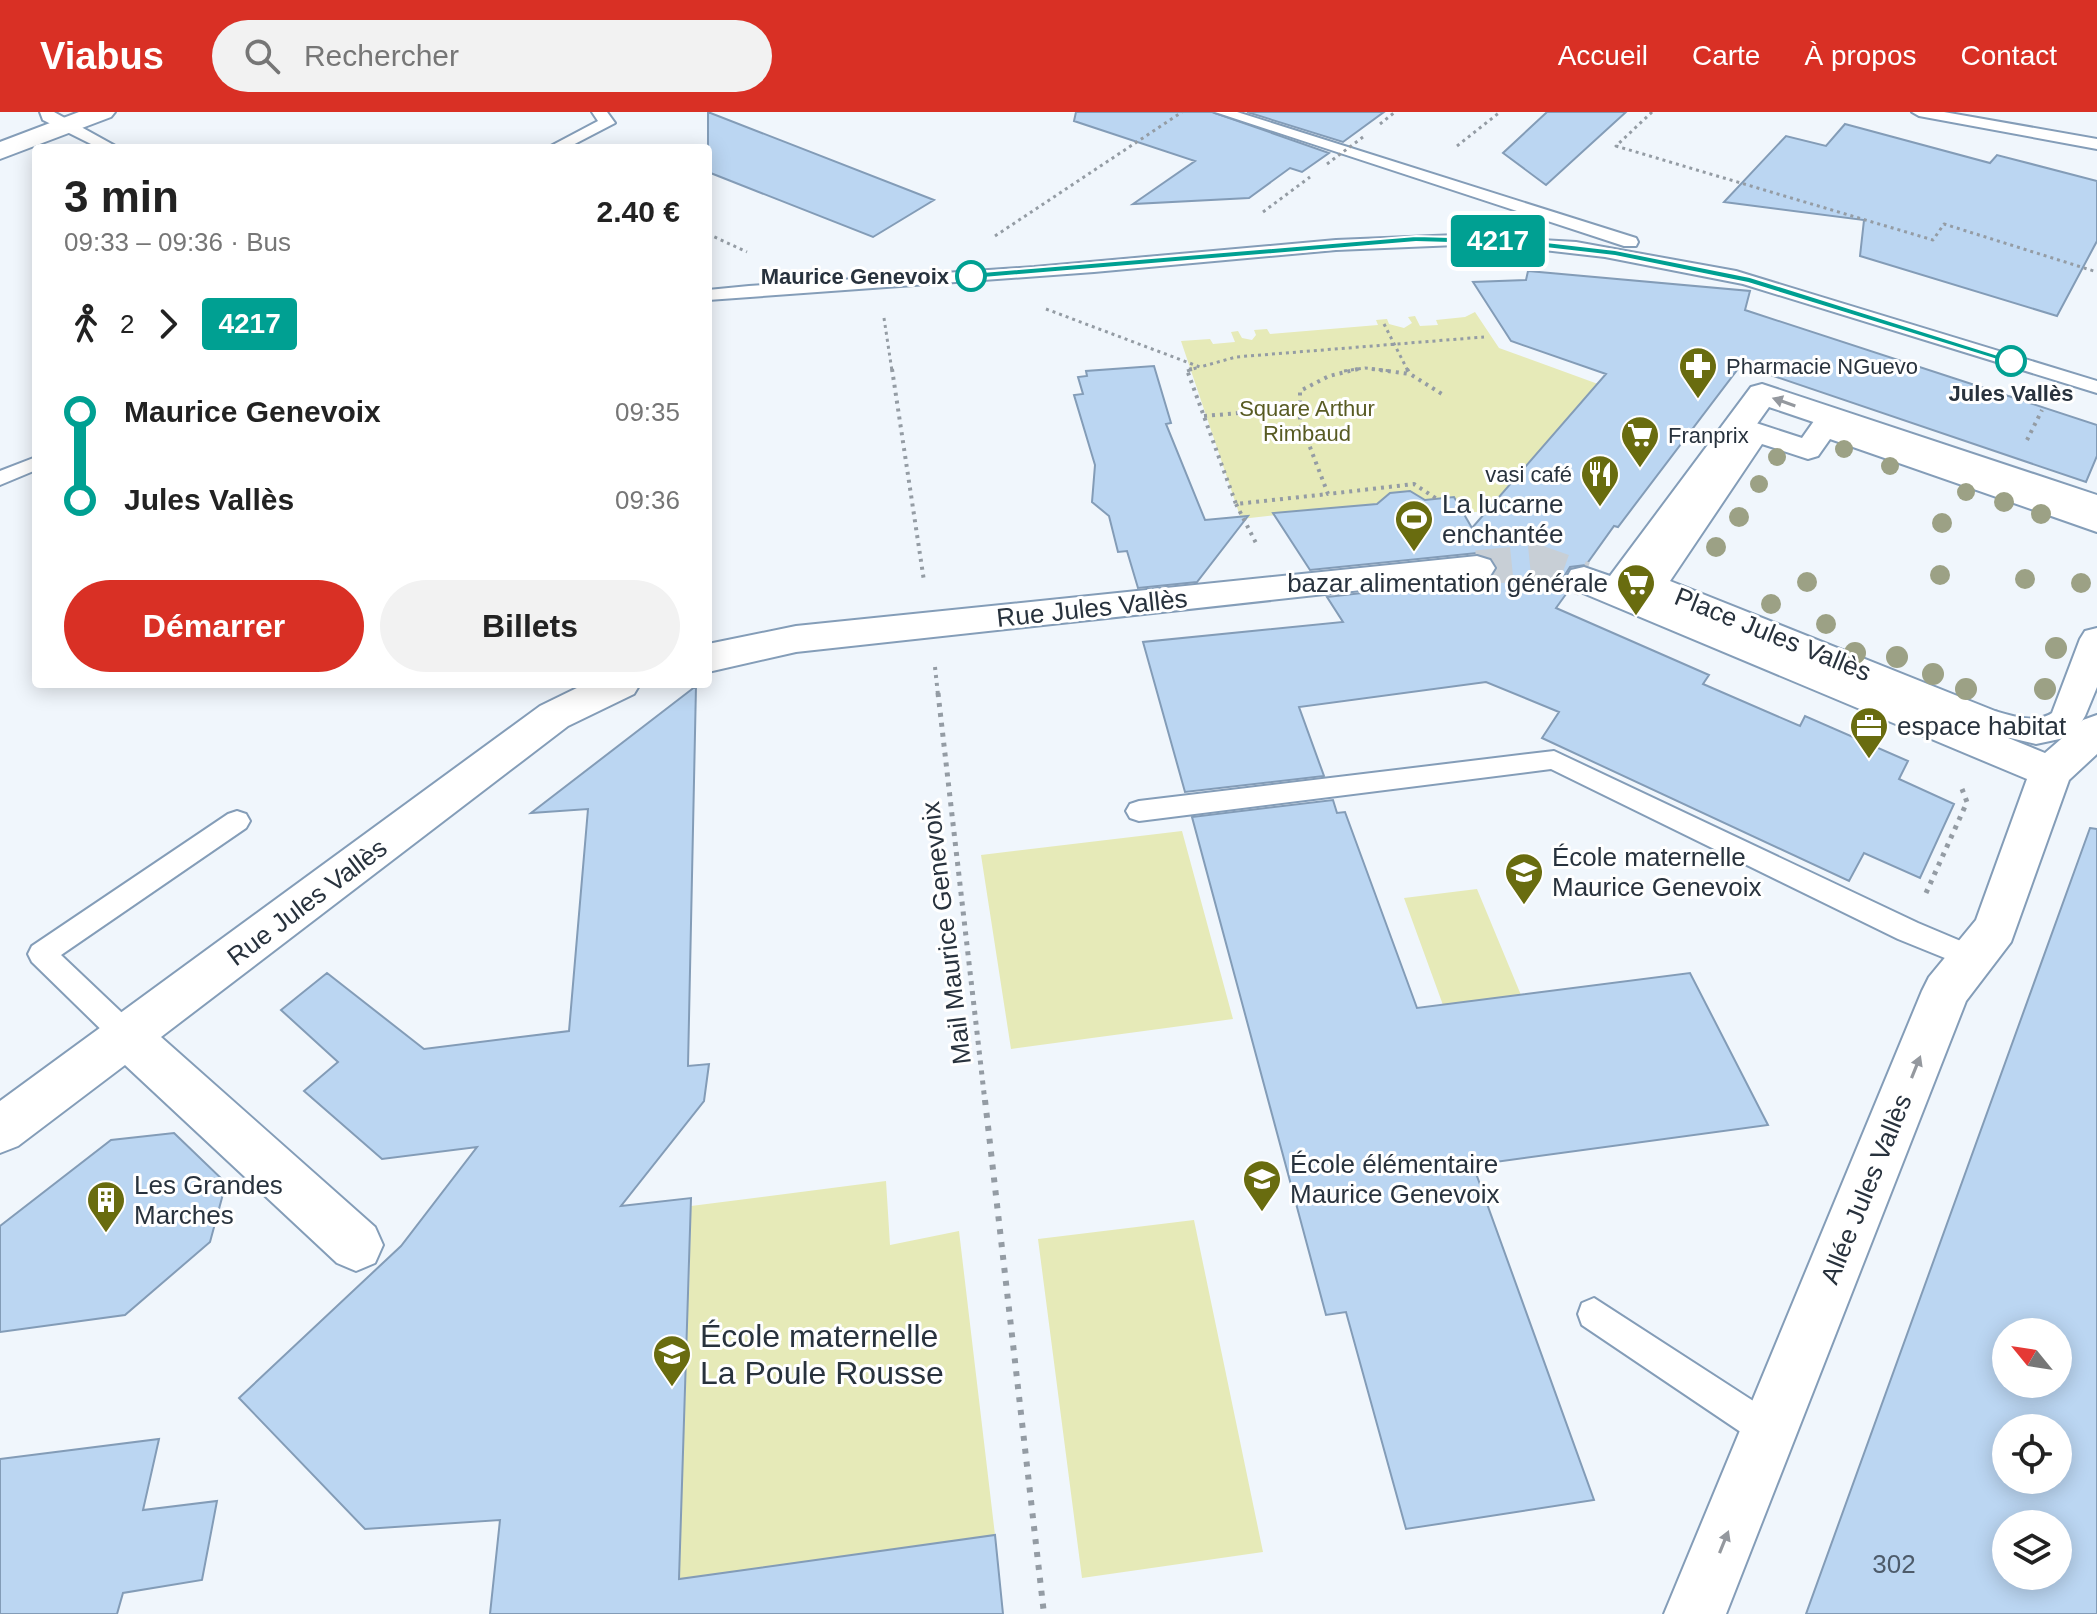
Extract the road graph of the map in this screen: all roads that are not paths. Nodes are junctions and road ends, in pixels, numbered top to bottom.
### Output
1 (102, 112) edge
2 (599, 112) edge
3 (1222, 112) edge
4 (1919, 112) edge
5 (57, 119) edge
6 (104, 144) edge
7 (563, 144) edge
8 (2097, 144) edge
9 (0, 151) edge
10 (1750, 280) junction
11 (712, 295) edge
12 (2097, 387) edge
13 (32, 465) edge
14 (0, 479) edge
15 (2097, 507) edge
16 (2097, 522) edge
17 (1477, 568) tunnel mouth
18 (2097, 639) edge
19 (712, 657) edge
20 (612, 688) edge
21 (2097, 730) edge
22 (2051, 772) junction
23 (1139, 811) dead end
24 (237, 821) dead end
25 (1972, 958) junction
26 (128, 1037) junction
27 (0, 1130) edge
28 (356, 1245) dead end
29 (1594, 1314) dead end
30 (1769, 1431) junction
31 (1695, 1614) edge

1 - 5 street
2 - 7 lane
3 - 10 lane
4 - 8 lane
5 - 6 lane
5 - 9 street
10 - 11 lane
10 - 12 lane
13 - 14 lane
15 -> 22 street
16 - 18 street, Place Jules Vallès
17 - 19 street, Rue Jules Vallès
20 - 26 street, Rue Jules Vallès
21 - 22 street
22 - 25 street, Allée Jules Vallès
23 - 25 lane
24 - 26 lane
30 -> 25 street, Allée Jules Vallès
26 - 27 street, Rue Jules Vallès
26 - 28 street
29 - 30 lane
31 -> 30 street, Allée Jules Vallès

